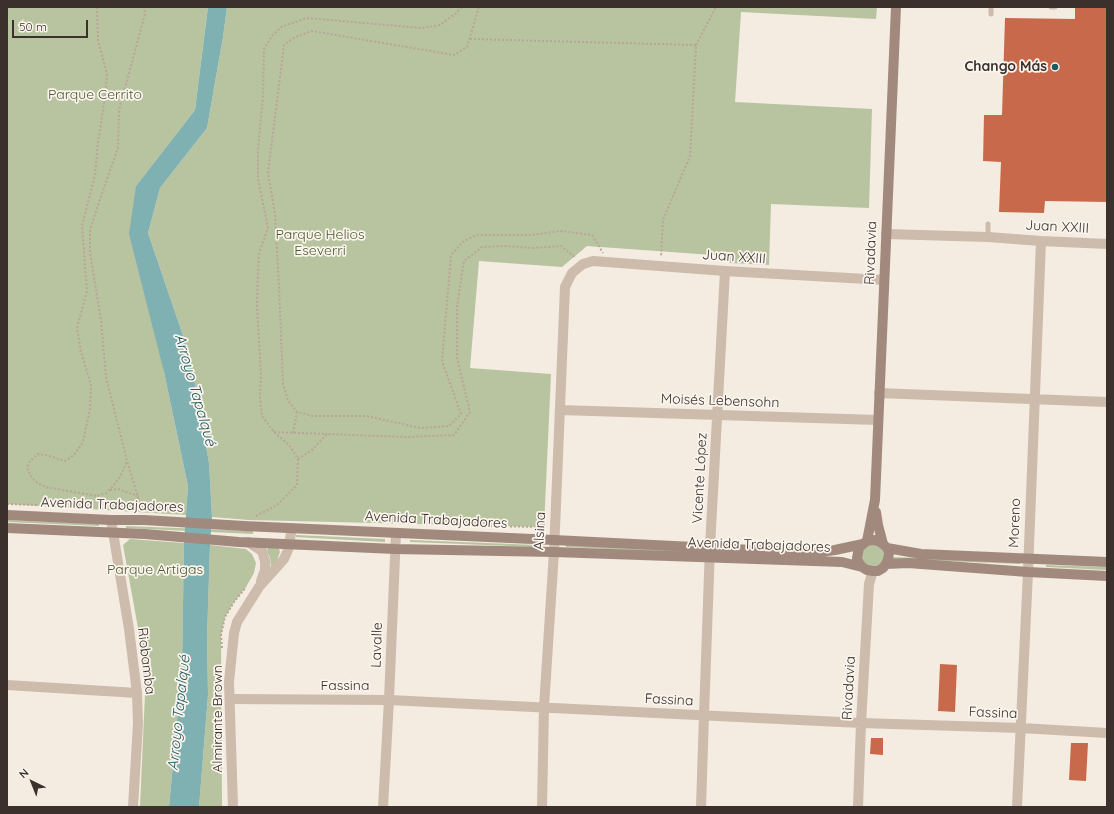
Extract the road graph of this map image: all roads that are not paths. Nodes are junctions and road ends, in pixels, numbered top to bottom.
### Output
1 (896, 7) edge
2 (991, 7) edge
3 (1051, 7) edge
4 (1055, 7) edge
5 (991, 14) dead end
6 (988, 224) dead end
7 (886, 234) junction
8 (988, 237) junction
9 (1041, 241) junction
10 (1107, 244) edge
11 (583, 264) joint
12 (725, 271) junction
13 (884, 280) junction
14 (879, 393) junction
15 (1034, 400) junction
16 (1107, 402) edge
17 (560, 410) junction
18 (717, 415) junction
19 (878, 420) junction
20 (875, 500) junction
21 (7, 515) edge
22 (110, 520) junction
23 (7, 528) edge
24 (292, 528) junction
25 (113, 532) junction
26 (396, 533) junction
27 (554, 540) junction
28 (243, 542) junction
29 (865, 542) junction
30 (289, 544) junction
31 (885, 546) junction
32 (710, 547) junction
33 (395, 549) junction
34 (554, 552) junction
35 (710, 558) junction
36 (1028, 558) junction
37 (1107, 562) edge
38 (886, 564) junction
39 (862, 567) junction
40 (873, 571) junction
41 (1028, 572) junction
42 (1107, 576) edge
43 (259, 586) junction
44 (7, 685) edge
45 (137, 693) junction
46 (230, 699) junction
47 (389, 700) junction
48 (544, 707) junction
49 (704, 715) junction
50 (861, 723) junction
51 (1021, 728) junction
52 (1107, 733) edge
53 (134, 807) edge
54 (233, 807) edge
55 (383, 807) edge
56 (542, 807) edge
57 (701, 807) edge
58 (858, 807) edge
59 (1017, 807) edge

1 - 7 main road, Rivadavia
2 - 5 lane
3 - 4 lane
6 - 8 lane
7 - 8 street, Juan XXIII
7 - 13 main road, Rivadavia
8 - 9 street, Juan XXIII
9 - 10 street, Juan XXIII
9 - 15 street, Moreno
11 - 12 street, Juan XXIII
11 - 17 street, Alsina
12 - 13 street, Juan XXIII
12 - 18 street, Vicente López
13 - 14 main road, Rivadavia
14 - 15 street
14 - 19 main road, Rivadavia
15 - 16 street
15 - 36 street, Moreno
17 - 18 street, Moisés Lebensohn
17 - 27 street, Alsina
18 - 19 street, Moisés Lebensohn
18 - 32 street, Vicente López
19 - 20 main road, Rivadavia
20 - 29 main road, Rivadavia
20 - 31 main road, Rivadavia
21 - 22 main road, Avenida Trabajadores
22 - 24 main road, Avenida Trabajadores
22 - 25 street, Riobamba
23 - 25 main road, Avenida Trabajadores
24 - 26 main road, Avenida Trabajadores
24 - 30 street, Almirante Brown
25 - 28 main road, Avenida Trabajadores
25 - 45 street, Riobamba
26 - 27 main road, Avenida Trabajadores
26 - 33 street, Lavalle
27 - 32 main road, Avenida Trabajadores
27 - 34 street, Alsina
28 - 30 main road, Avenida Trabajadores
28 - 43 street
29 - 31 main road
29 - 32 main road, Avenida Trabajadores
29 - 39 main road
30 - 33 main road, Avenida Trabajadores
30 - 43 street, Almirante Brown
31 - 36 main road
31 - 38 main road
32 - 35 street, Vicente López
33 - 34 main road, Avenida Trabajadores
33 - 47 street, Lavalle
34 - 35 main road, Avenida Trabajadores
34 - 48 street, Alsina
35 - 39 main road, Avenida Trabajadores
35 - 49 street, Vicente López
36 - 37 main road
36 - 41 street, Moreno
38 - 40 main road
38 - 41 main road
39 - 40 main road
40 - 50 street, Rivadavia
41 - 42 main road
41 - 51 street, Moreno
43 - 46 street, Almirante Brown
44 - 45 street
45 - 53 street, Riobamba
46 - 47 street, Fassina
46 - 54 street, Almirante Brown
47 - 48 street, Fassina
47 - 55 street, Lavalle
48 - 49 street, Fassina
48 - 56 street, Alsina
49 - 50 street, Fassina
49 - 57 street, Vicente López
50 - 51 street, Fassina
50 - 58 street, Rivadavia
51 - 52 street, Fassina
51 - 59 street, Moreno

